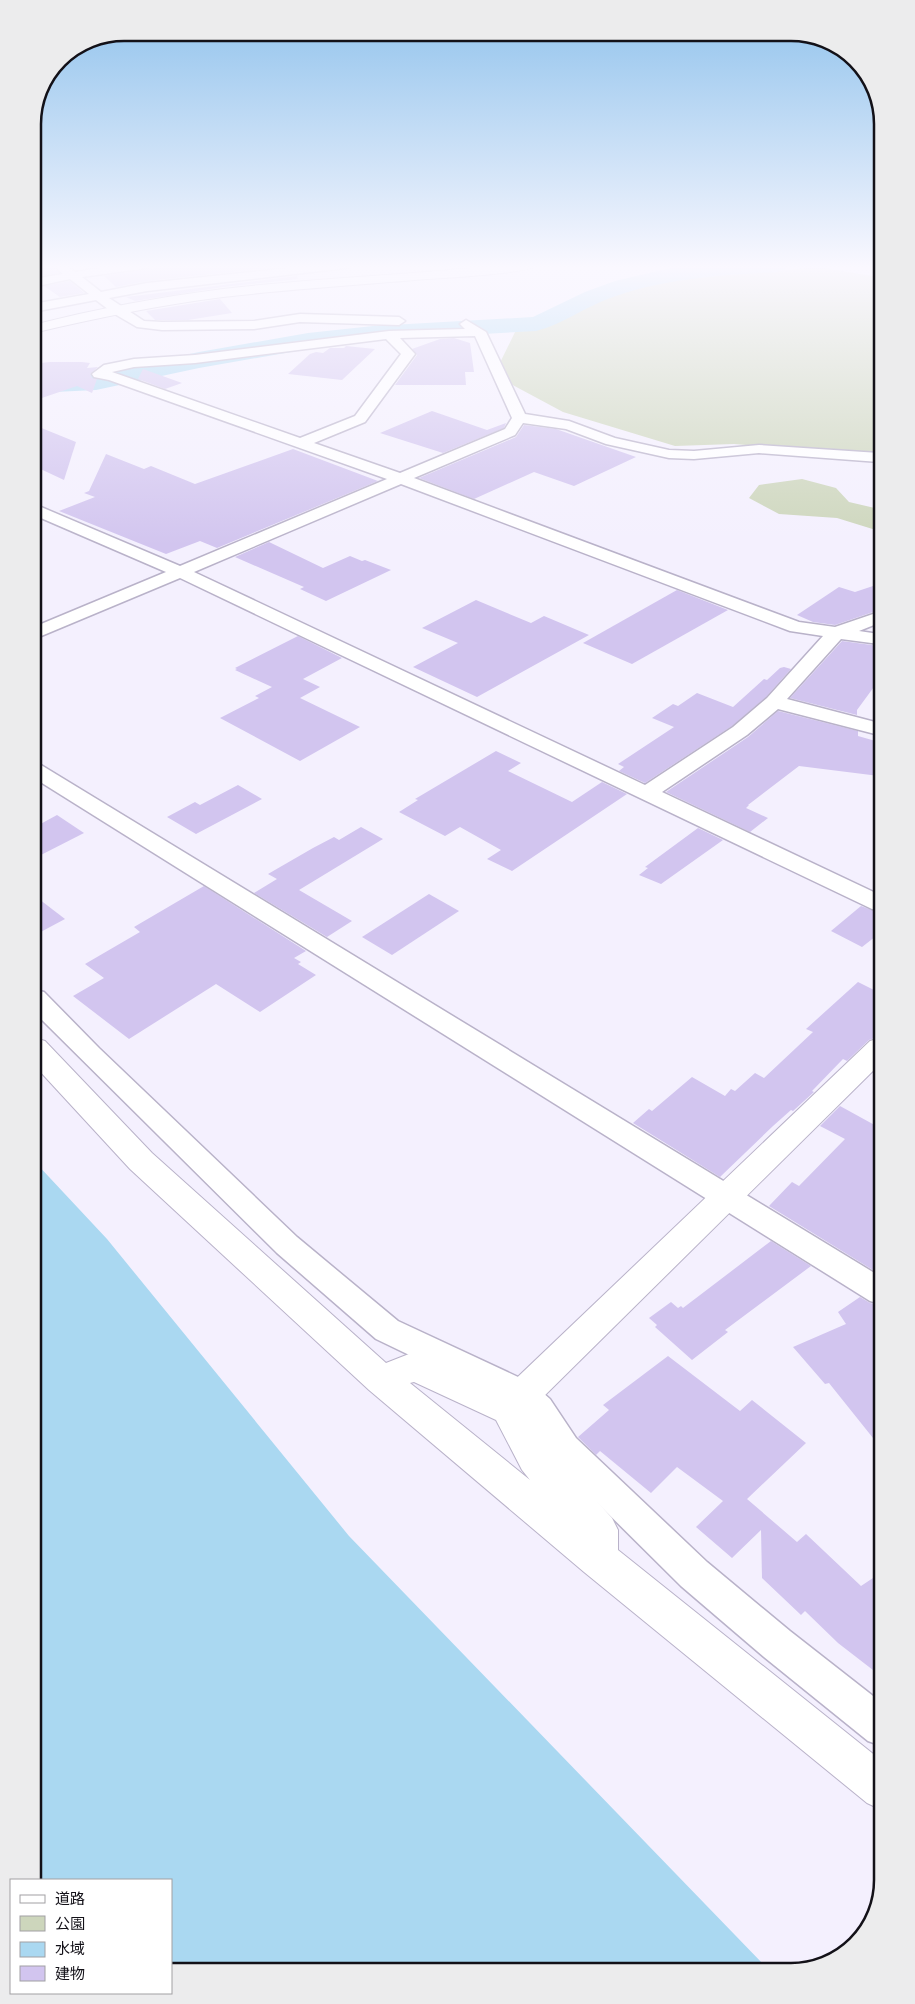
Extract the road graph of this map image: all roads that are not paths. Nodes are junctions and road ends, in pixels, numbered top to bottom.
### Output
1 (199, 359) edge
2 (405, 359) edge
3 (492, 359) edge
4 (519, 418) junction
5 (300, 443) junction
6 (874, 458) edge
7 (400, 478) junction
8 (41, 512) edge
9 (180, 572) junction
10 (874, 619) edge
11 (41, 631) edge
12 (836, 633) junction
13 (874, 638) edge
14 (774, 702) junction
15 (874, 728) edge
16 (41, 773) edge
17 (647, 793) junction
18 (874, 901) edge
19 (41, 1004) edge
20 (41, 1054) edge
21 (874, 1054) edge
22 (726, 1197) junction
23 (874, 1288) edge
24 (381, 1380) junction
25 (515, 1402) junction
26 (598, 1559) junction
27 (874, 1721) edge
28 (874, 1782) edge

1 - 5 street
2 - 5 street
3 - 4 street
4 - 6 street
4 - 7 street
5 - 7 street
7 - 9 street
7 - 12 street
8 - 9 street
9 - 11 street
9 - 17 street
10 - 12 street
12 - 13 street
12 - 14 street
14 - 15 street
14 - 17 street
16 - 22 street
17 - 18 street
19 - 25 street
20 - 24 street
21 - 22 street
22 - 23 street
22 - 25 street
24 - 25 street
24 - 26 street
25 - 26 street
25 - 27 street
26 - 28 street

